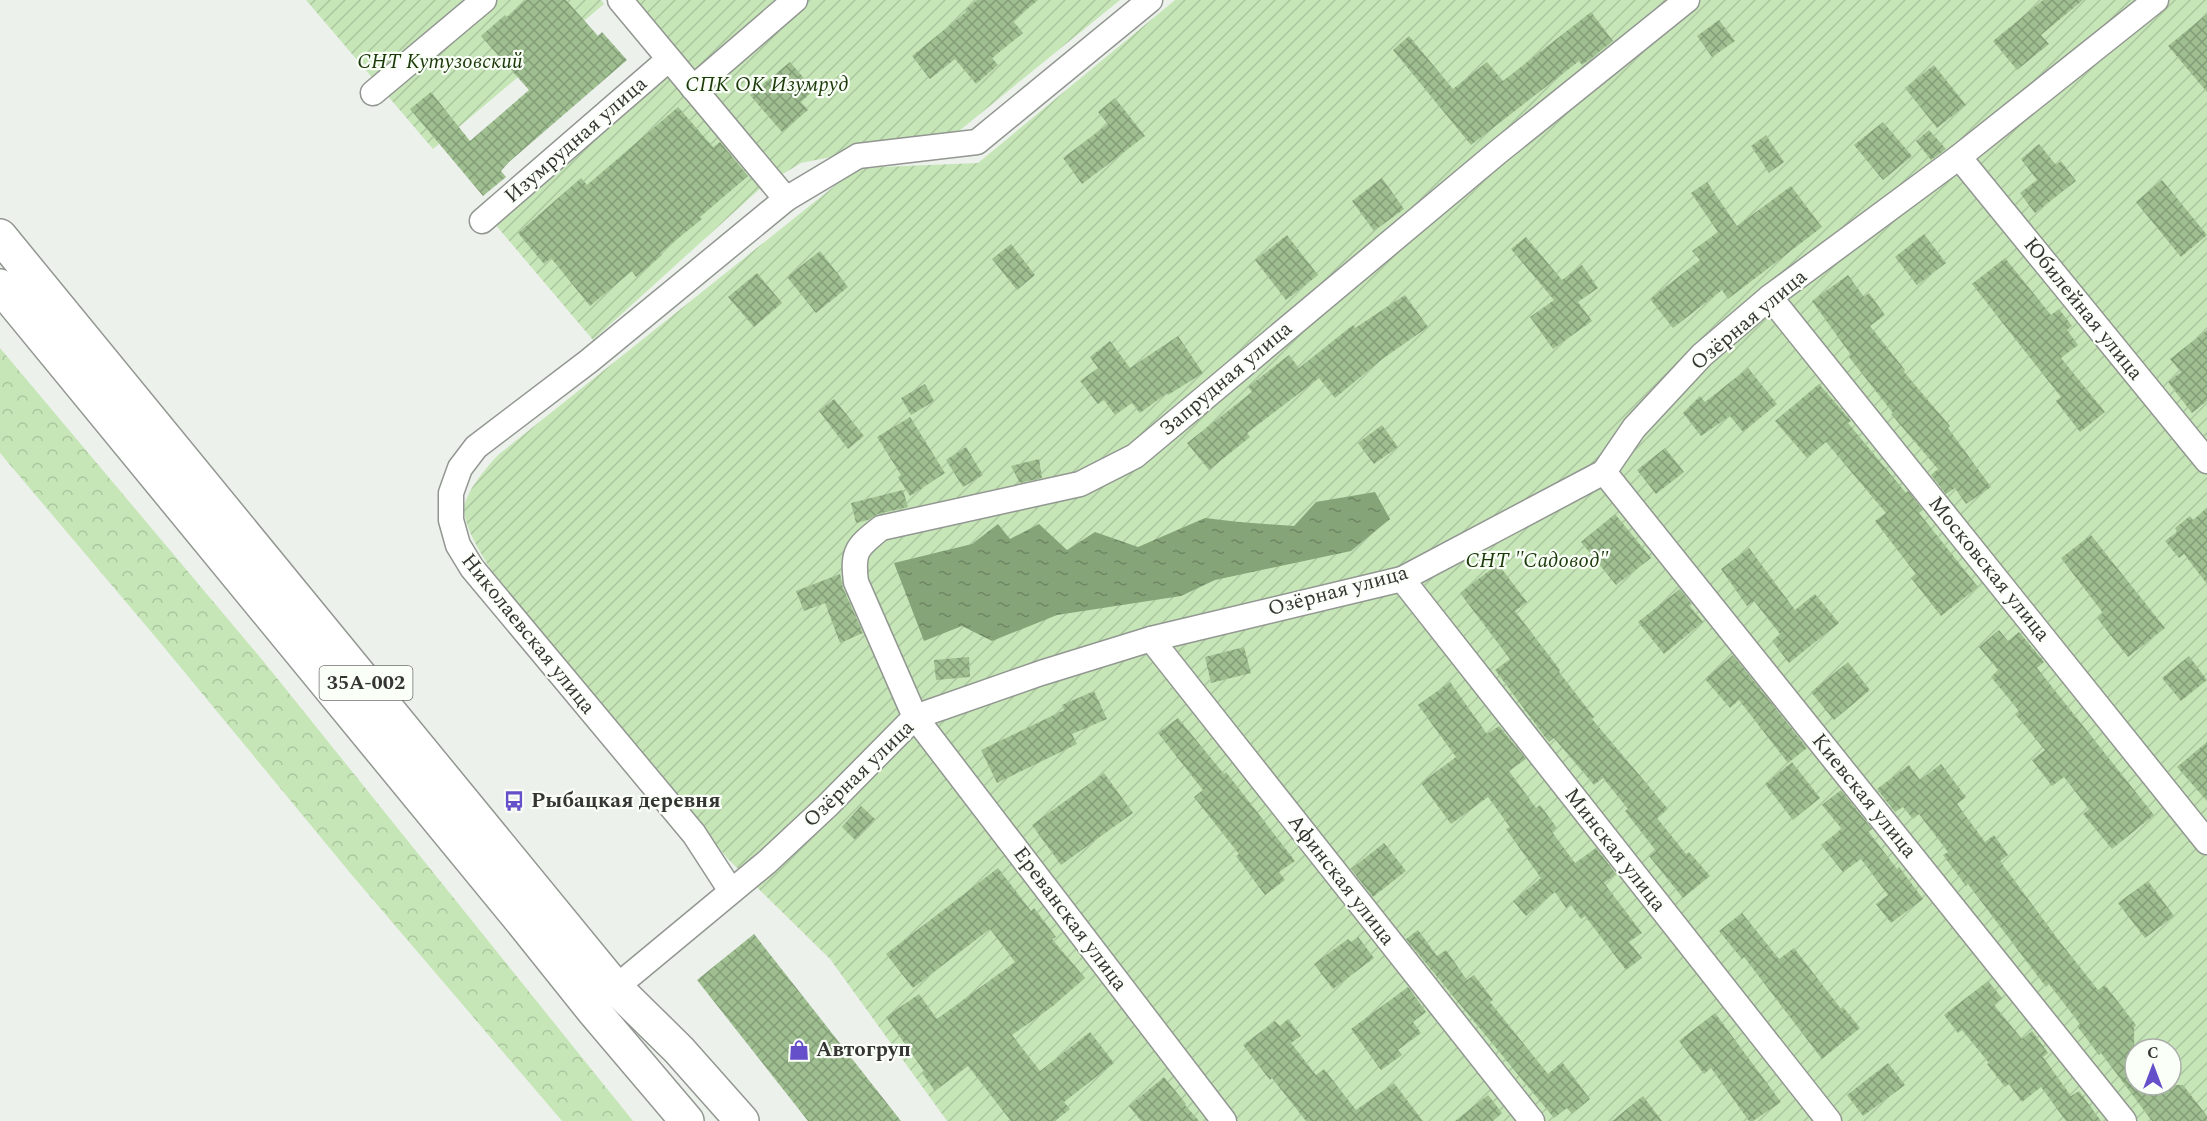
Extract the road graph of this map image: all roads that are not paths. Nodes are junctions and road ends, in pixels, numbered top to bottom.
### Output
1 (484, 0) edge
2 (620, 0) edge
3 (795, 0) edge
4 (1150, 0) edge
5 (1687, 0) edge
6 (2156, 0) edge
7 (669, 59) junction
8 (693, 88) junction
9 (373, 93) dead end
10 (1959, 157) junction
11 (786, 199) junction
12 (482, 221) dead end
13 (0, 236) edge
14 (0, 286) edge
15 (1770, 297) junction
16 (2207, 461) edge
17 (1604, 472) junction
18 (1402, 579) junction
19 (1151, 639) junction
20 (915, 717) junction
21 (2207, 842) edge
22 (731, 891) junction
23 (615, 987) junction
24 (591, 1009) junction
25 (687, 1121) edge
26 (742, 1121) edge
27 (1224, 1121) edge
28 (1532, 1121) edge
29 (1829, 1121) edge
30 (2124, 1121) edge

1 - 9 street
2 - 7 street
3 - 8 street
4 - 11 street, Николаевская улица
5 - 20 street, Запрудная улица
6 - 10 street, Озёрная улица
7 - 8 street
7 - 12 street, Изумрудная улица
8 - 11 street
10 - 15 street, Озёрная улица
10 - 16 street, Юбилейная улица
11 - 22 street, Николаевская улица
13 - 23 main road, 35А-002
14 - 24 main road, 35А-002
15 - 17 street, Озёрная улица
15 - 21 street, Московская улица
17 - 18 street, Озёрная улица
17 - 30 street, Киевская улица
18 - 19 street, Озёрная улица
18 - 29 street, Минская улица
19 - 20 street, Озёрная улица
19 - 28 street, Афинская улица
20 - 22 street, Озёрная улица
20 - 27 street, Ереванская улица
22 - 23 street, Озёрная улица
23 - 24 street, Озёрная улица
23 - 26 main road, 35А-002
24 - 25 main road, 35А-002

